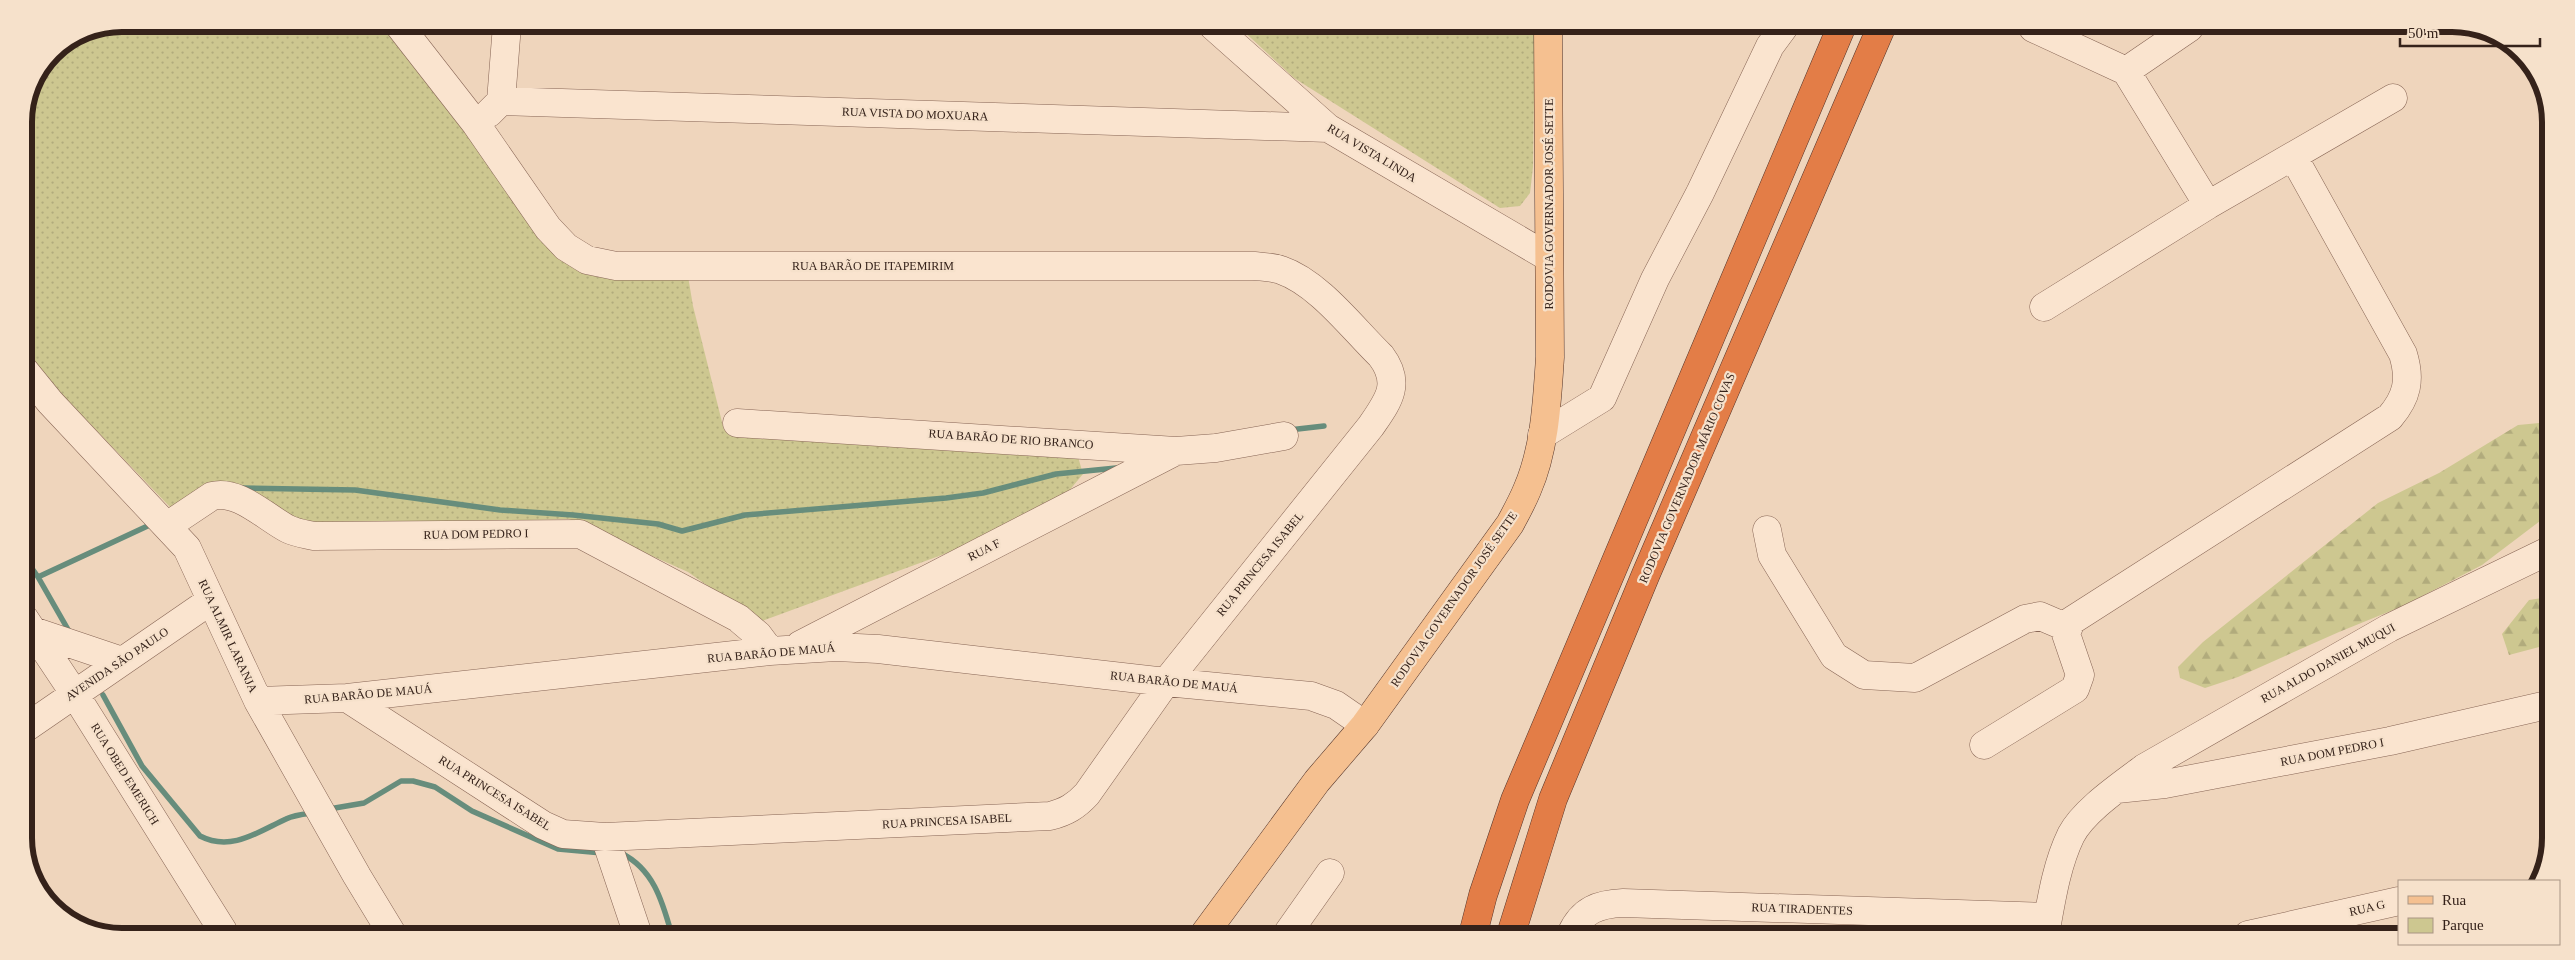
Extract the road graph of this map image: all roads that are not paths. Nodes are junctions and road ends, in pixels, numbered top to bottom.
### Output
1 (1548, 32) edge
2 (1781, 32) edge
3 (1839, 32) edge
4 (1879, 32) edge
5 (1898, 32) edge
6 (2042, 32) edge
7 (2184, 32) edge
8 (405, 33) edge
9 (506, 33) edge
10 (1220, 33) edge
11 (2126, 72) junction
12 (2393, 98) dead end
13 (501, 101) junction
14 (476, 124) junction
15 (1328, 128) junction
16 (1838, 130) junction
17 (2293, 156) junction
18 (2208, 205) junction
19 (1548, 257) junction
20 (2044, 307) dead end
21 (32, 380) edge
22 (1387, 402) joint
23 (736, 423) dead end
24 (1542, 435) junction
25 (1284, 436) dead end
26 (1176, 450) junction
27 (167, 526) junction
28 (1767, 530) dead end
29 (2542, 554) edge
30 (210, 601) junction
31 (33, 626) edge
32 (2068, 628) junction
33 (33, 631) edge
34 (781, 650) junction
35 (122, 661) junction
36 (1166, 682) junction
37 (74, 693) junction
38 (347, 698) junction
39 (258, 701) junction
40 (2542, 706) edge
41 (33, 723) edge
42 (1365, 725) junction
43 (1984, 745) dead end
44 (2116, 789) junction
45 (605, 837) junction
46 (1330, 873) dead end
47 (2398, 901) edge
48 (2046, 926) edge
49 (221, 928) edge
50 (389, 928) edge
51 (636, 928) edge
52 (1209, 928) edge
53 (1291, 928) edge
54 (1475, 928) edge
55 (1514, 928) edge
56 (1574, 928) edge
57 (2279, 928) edge

1 - 19 main road, RODOVIA GOVERNADOR JOSÉ SETTE
2 - 24 street
3 - 54 highway
4 - 16 highway, RODOVIA GOVERNADOR MÁRIO COVAS
5 - 16 highway
6 - 11 street
7 - 11 street
8 - 14 street, RUA BARÃO DE ITAPEMIRIM
9 - 13 street
10 - 15 street, RUA VISTA LINDA
11 - 18 street
12 - 17 street
13 - 14 street
13 - 15 street, RUA VISTA DO MOXUARA
14 - 22 street, RUA BARÃO DE ITAPEMIRIM
15 - 19 street, RUA VISTA LINDA
16 - 55 highway, RODOVIA GOVERNADOR MÁRIO COVAS
17 - 18 street
17 - 32 street
18 - 20 street
19 - 24 main road, RODOVIA GOVERNADOR JOSÉ SETTE
21 - 27 street, RUA ALMIR LARANJA
22 - 36 street, RUA PRINCESA ISABEL
23 - 26 street, RUA BARÃO DE RIO BRANCO
24 - 42 main road, RODOVIA GOVERNADOR JOSÉ SETTE
25 - 26 street, RUA BARÃO DE RIO BRANCO
26 - 34 street, RUA F
27 - 30 street, RUA ALMIR LARANJA
27 - 34 street, RUA DOM PEDRO I
28 - 32 street
29 - 44 street, RUA ALDO DANIEL MUQUI
30 - 35 street, AVENIDA SÃO PAULO
30 - 39 street, RUA ALMIR LARANJA
31 - 35 street
32 - 43 street
33 - 37 street, RUA OBED EMERICH
34 - 36 street, RUA BARÃO DE MAUÁ
34 - 38 street, RUA BARÃO DE MAUÁ
35 - 37 street, AVENIDA SÃO PAULO
36 - 42 street, RUA BARÃO DE MAUÁ
36 - 45 street, RUA PRINCESA ISABEL
37 - 41 street, AVENIDA SÃO PAULO
37 - 49 street, RUA OBED EMERICH
38 - 39 street, RUA BARÃO DE MAUÁ
38 - 45 street, RUA PRINCESA ISABEL
39 - 50 street, RUA ALMIR LARANJA
40 - 44 street, RUA DOM PEDRO I
42 - 52 main road, RODOVIA GOVERNADOR JOSÉ SETTE
44 - 48 street, RUA ALDO DANIEL MUQUI
45 - 51 street
46 - 53 street
47 - 57 street, RUA G
48 - 56 street, RUA TIRADENTES

